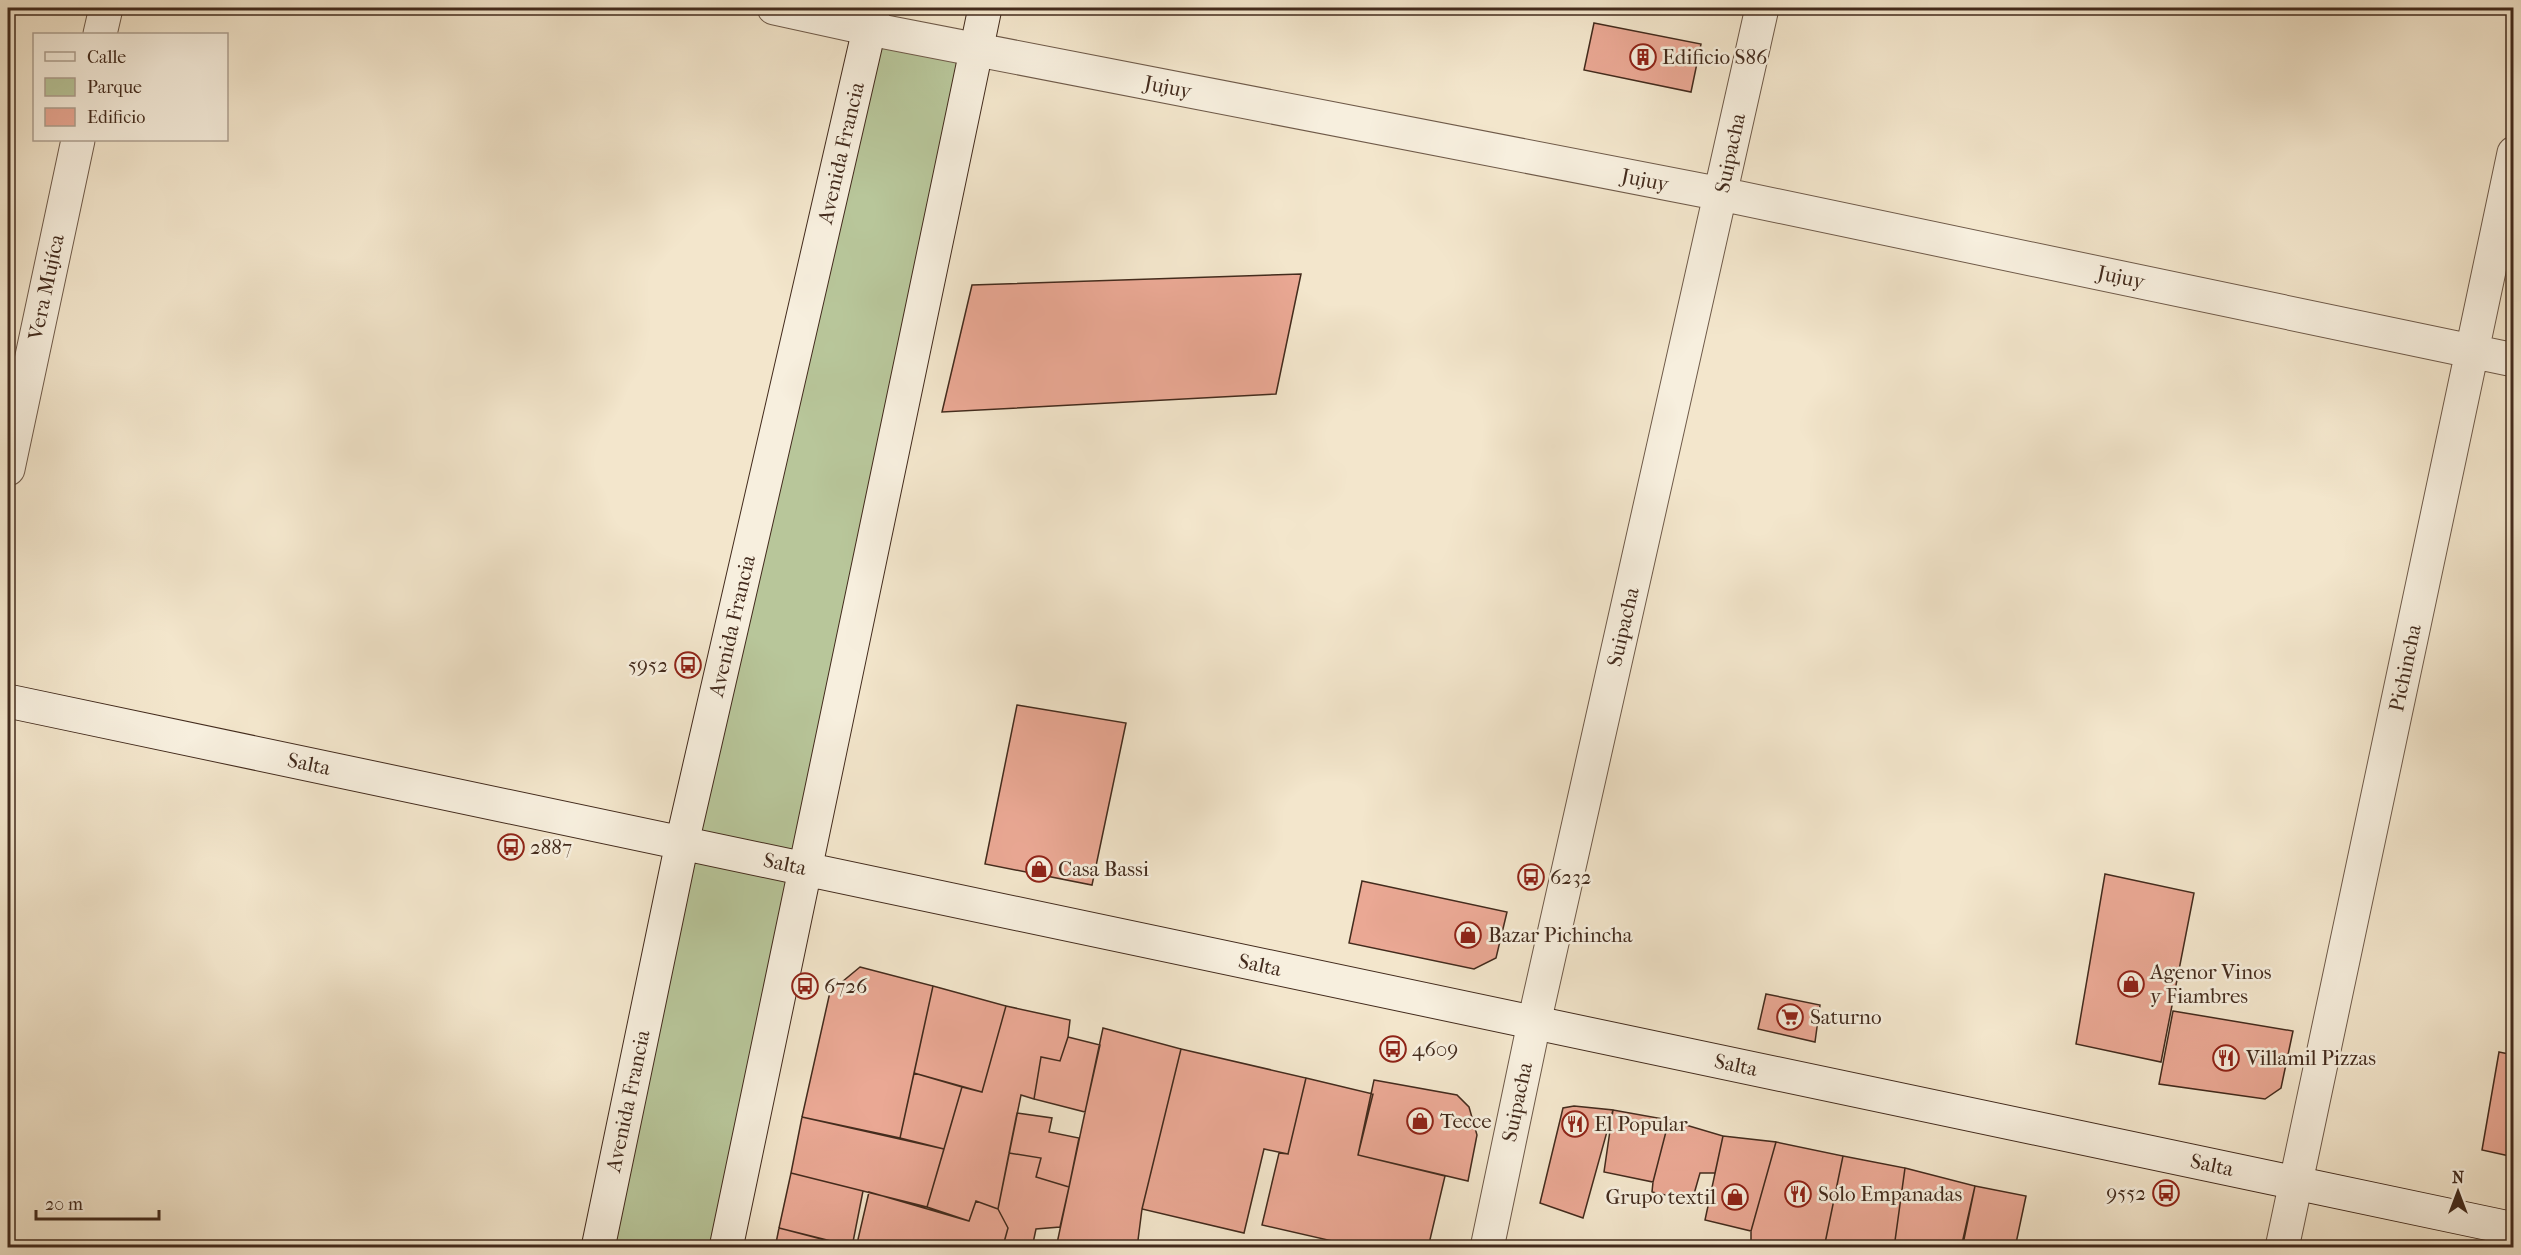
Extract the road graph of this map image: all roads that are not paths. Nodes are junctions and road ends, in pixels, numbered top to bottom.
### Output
1 (106, 8) edge
2 (774, 8) edge
3 (985, 8) edge
4 (1762, 8) edge
5 (872, 18) edge
6 (100, 33) edge
7 (976, 49) junction
8 (78, 141) edge
9 (2514, 153) edge
10 (1721, 194) junction
11 (2472, 350) junction
12 (2514, 360) edge
13 (8, 469) edge
14 (8, 701) edge
15 (682, 843) junction
16 (805, 869) junction
17 (1534, 1023) junction
18 (2296, 1183) junction
19 (2514, 1229) edge
20 (598, 1248) edge
21 (726, 1248) edge
22 (1487, 1248) edge
23 (2282, 1248) edge

1 - 6 street
2 - 5 street, Jujuy
3 - 7 street
4 - 10 street, Suipacha
5 - 7 street, Jujuy
5 - 15 street, Avenida Francia
7 - 10 street, Jujuy
7 - 16 street
8 - 13 street, Vera Mujíca
9 - 11 street, Pichincha
10 - 11 street, Jujuy
10 - 17 street, Suipacha
11 - 12 street, Jujuy
11 - 18 street, Pichincha
14 - 15 street, Salta
15 - 16 street, Salta
15 - 20 street, Avenida Francia
16 - 17 street, Salta
16 - 21 street
17 - 18 street, Salta
17 - 22 street, Suipacha
18 - 19 street, Salta
18 - 23 street, Pichincha

